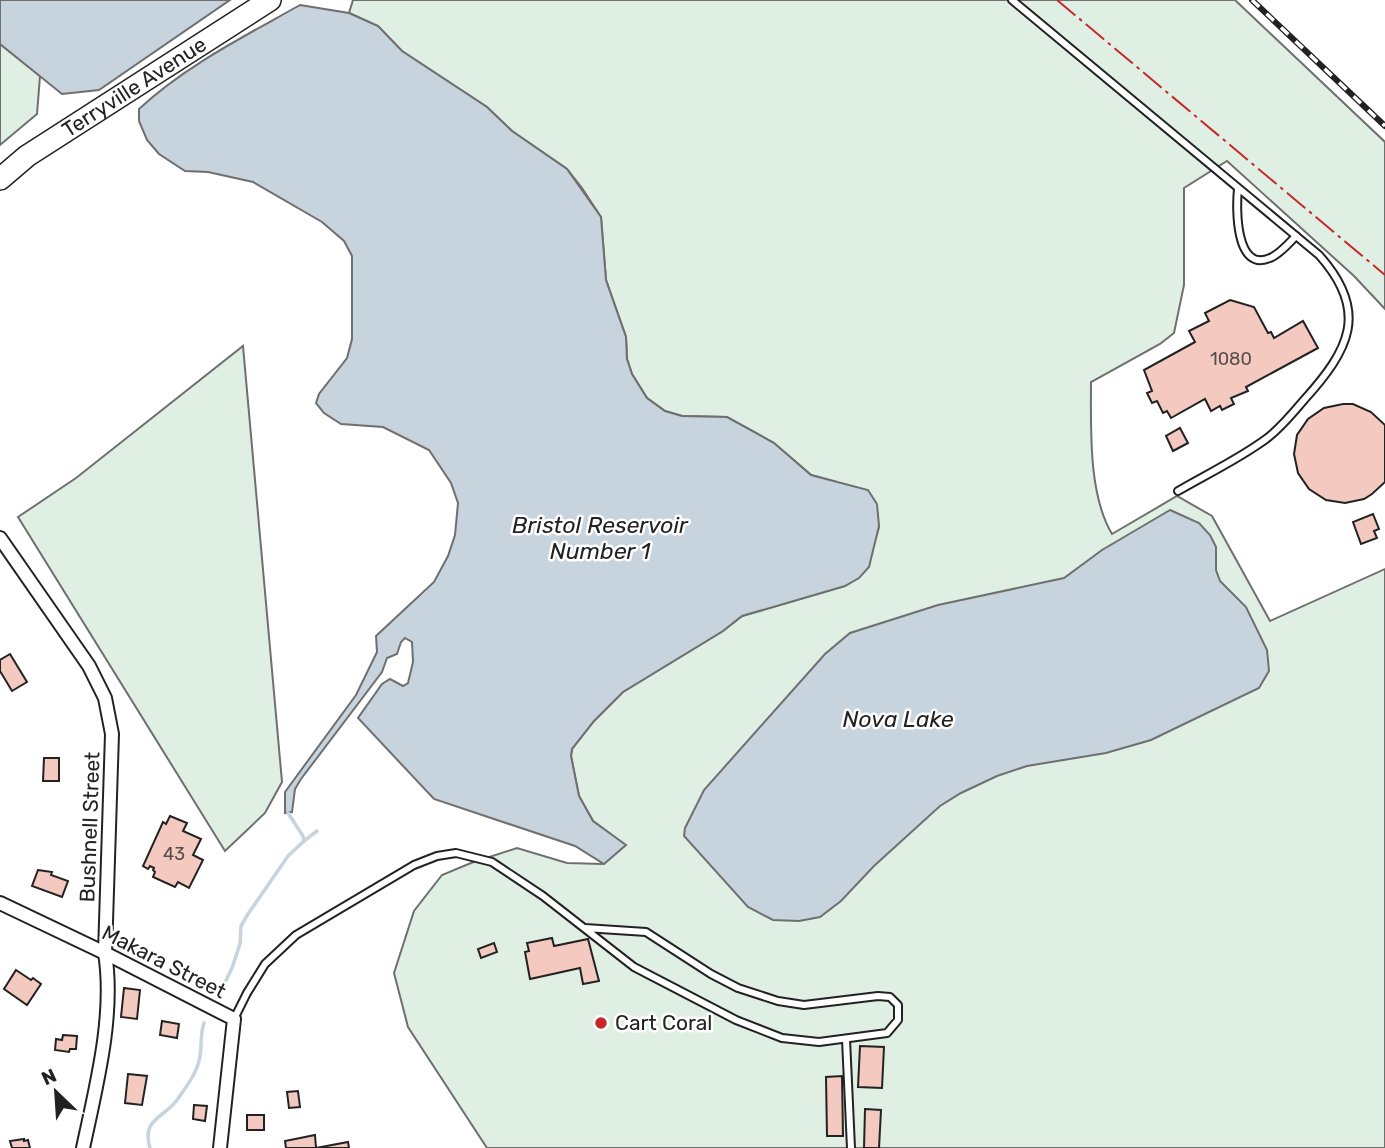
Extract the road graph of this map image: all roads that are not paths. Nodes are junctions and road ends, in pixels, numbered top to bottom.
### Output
1 (270, 0) edge
2 (1012, 0) edge
3 (0, 179) edge
4 (1238, 188) junction
5 (1296, 236) junction
6 (1178, 491) dead end
7 (0, 538) edge
8 (0, 903) edge
9 (585, 928) junction
10 (105, 953) junction
11 (234, 1019) junction
12 (846, 1039) junction
13 (83, 1148) edge
14 (220, 1148) edge
15 (850, 1148) edge

1 - 3 highway, Terryville Avenue
2 - 4 lane
4 - 5 lane
4 - 5 lane
5 - 6 lane
7 - 10 street, Bushnell Street
8 - 10 street, Makara Street
9 - 11 lane
9 - 12 lane
9 - 12 lane
10 - 11 street, Makara Street
10 - 13 street, Bushnell Street
11 - 14 street
12 - 15 lane

